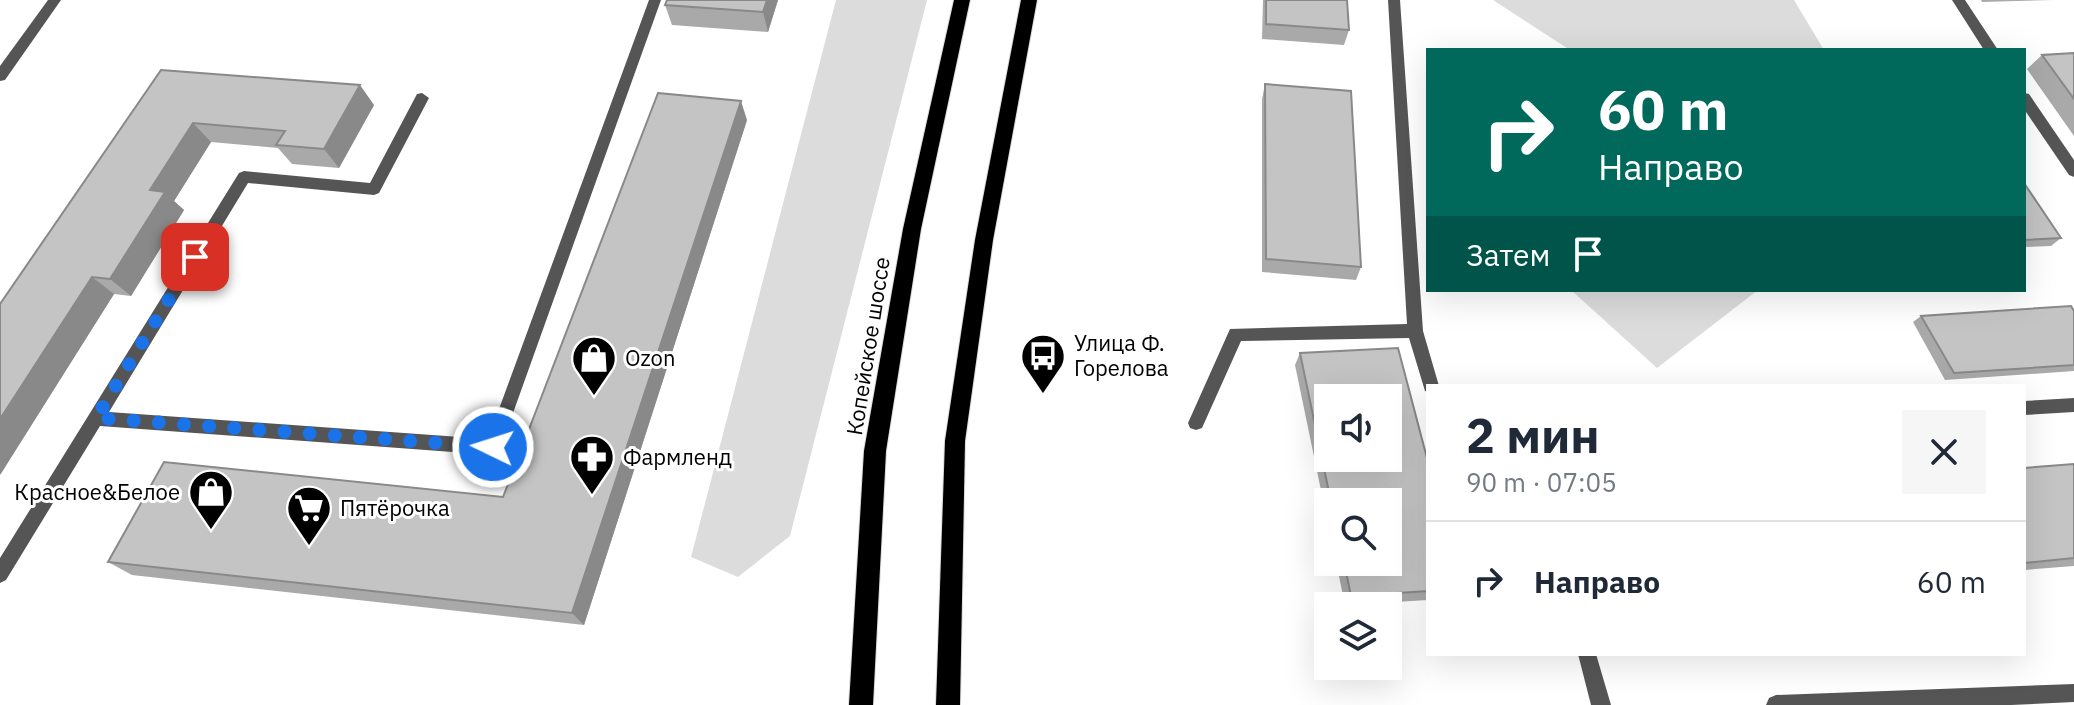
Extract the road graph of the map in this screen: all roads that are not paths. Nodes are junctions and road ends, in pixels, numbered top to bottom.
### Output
1 (55, 0) edge
2 (655, 0) edge
3 (962, 0) edge
4 (1029, 0) edge
5 (1394, 0) edge
6 (1958, 0) edge
7 (1990, 48) edge
8 (0, 76) edge
9 (422, 98) dead end
10 (2026, 101) edge
11 (2074, 171) edge
12 (1415, 331) junction
13 (1430, 384) edge
14 (2074, 405) edge
15 (2026, 408) edge
16 (96, 418) junction
17 (1196, 423) dead end
18 (0, 574) edge
19 (1588, 656) edge
20 (2074, 693) edge
21 (2013, 700) edge
22 (1940, 702) edge
23 (861, 705) edge
24 (948, 705) edge
25 (1601, 705) edge
26 (1776, 705) edge

1 - 8 street
2 - 16 street
3 - 23 main road, Копейское шоссе
4 - 24 main road
5 - 12 street
6 - 7 street
9 - 16 street
10 - 11 street
12 - 13 street
12 - 17 street
14 - 15 street
16 - 18 street
19 - 25 street
20 - 21 street
21 - 22 street
22 - 26 street

